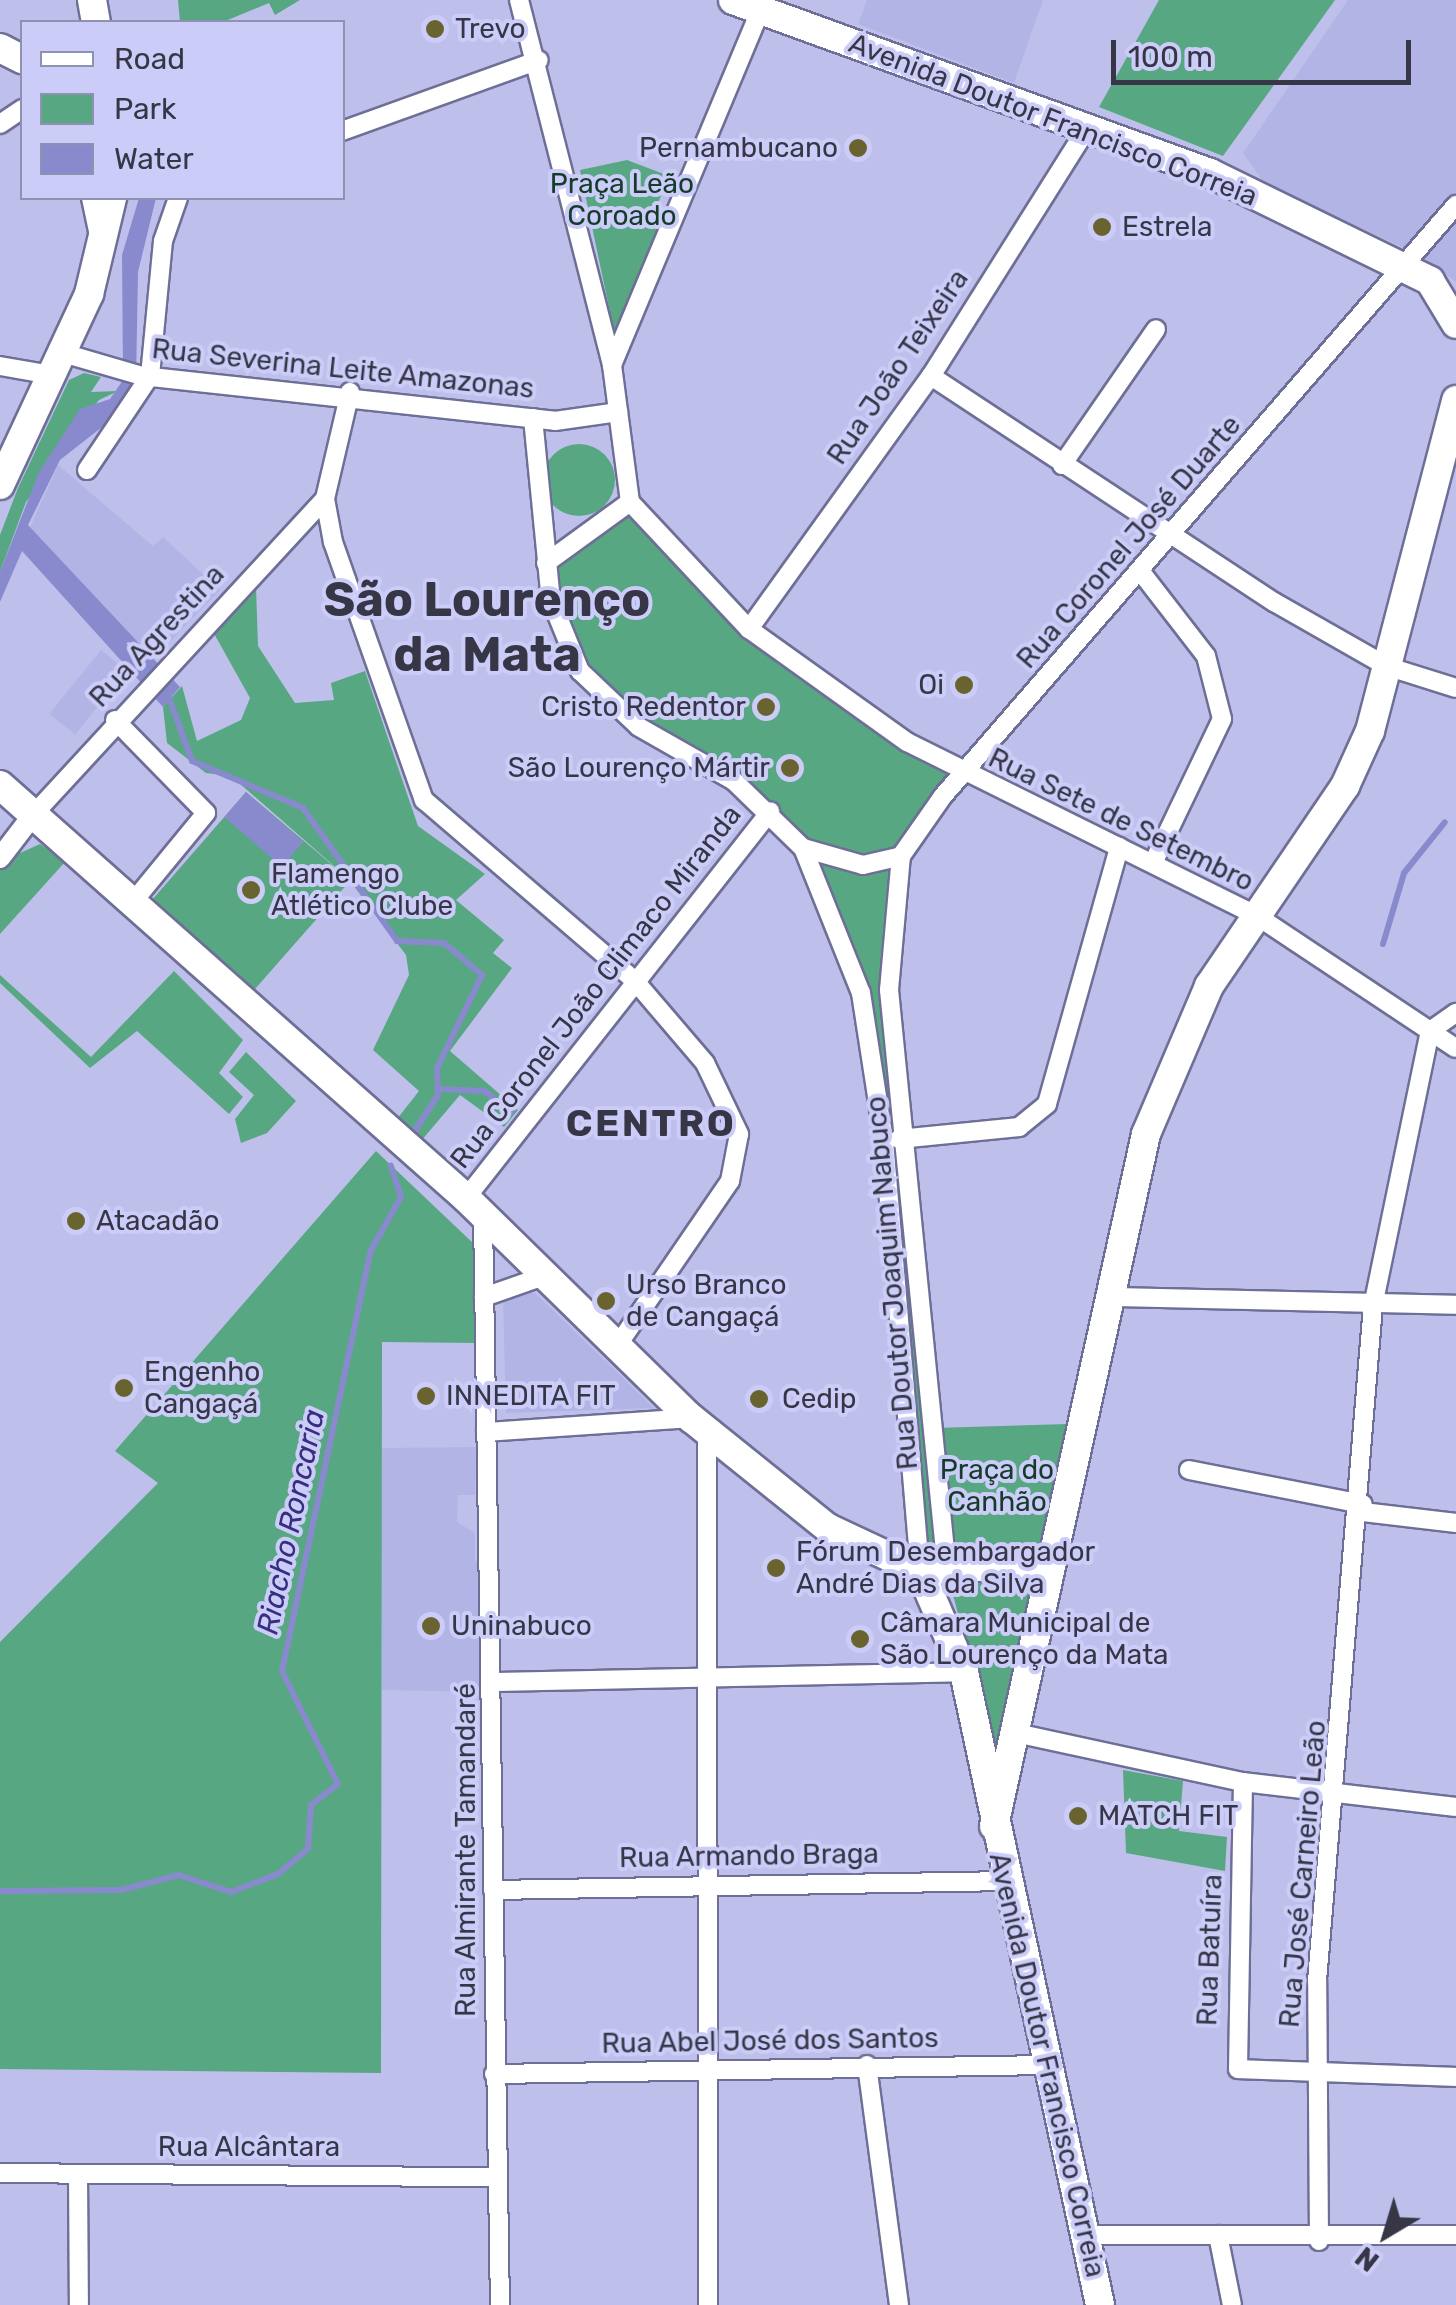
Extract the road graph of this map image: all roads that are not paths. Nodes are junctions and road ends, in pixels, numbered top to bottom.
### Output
1 (733, 0) edge
2 (523, 3) edge
3 (760, 11) junction
4 (0, 48) edge
5 (540, 60) junction
6 (20, 73) edge
7 (345, 130) edge
8 (1085, 132) junction
9 (92, 200) edge
10 (112, 200) edge
11 (177, 200) edge
12 (1456, 205) edge
13 (102, 246) junction
14 (1405, 266) junction
15 (1449, 297) edge
16 (1456, 324) edge
17 (1156, 329) dead end
18 (58, 364) junction
19 (612, 365) junction
20 (0, 366) edge
21 (146, 376) junction
22 (931, 376) junction
23 (350, 392) junction
24 (1456, 400) edge
25 (618, 412) junction
26 (533, 418) junction
27 (1062, 466) junction
28 (87, 470) dead end
29 (1, 481) edge
30 (325, 499) junction
31 (630, 502) junction
32 (1168, 538) junction
33 (546, 563) junction
34 (1141, 572) junction
35 (751, 630) junction
36 (1386, 666) junction
37 (1456, 688) edge
38 (115, 720) junction
39 (964, 776) junction
40 (0, 784) edge
41 (770, 811) junction
42 (33, 815) junction
43 (1120, 847) junction
44 (803, 848) junction
45 (901, 856) junction
46 (0, 858) edge
47 (1154, 862) junction
48 (132, 902) junction
49 (1254, 914) junction
50 (635, 981) junction
51 (889, 990) junction
52 (860, 993) junction
53 (1456, 1013) edge
54 (1430, 1031) junction
55 (1456, 1048) edge
56 (908, 1138) junction
57 (884, 1141) junction
58 (474, 1206) junction
59 (544, 1276) junction
60 (484, 1297) junction
61 (1114, 1297) junction
62 (1456, 1304) edge
63 (1373, 1306) junction
64 (618, 1343) junction
65 (699, 1426) junction
66 (486, 1432) junction
67 (1190, 1470) dead end
68 (1363, 1508) junction
69 (1456, 1523) edge
70 (1048, 1562) junction
71 (933, 1571) junction
72 (705, 1672) junction
73 (964, 1672) junction
74 (493, 1682) junction
75 (1016, 1732) junction
76 (1243, 1782) junction
77 (1336, 1796) junction
78 (1456, 1807) edge
79 (994, 1826) junction
80 (1006, 1881) junction
81 (706, 1882) junction
82 (493, 1890) junction
83 (866, 2064) junction
84 (1047, 2065) junction
85 (708, 2068) junction
86 (494, 2074) junction
87 (1317, 2075) junction
88 (1456, 2077) edge
89 (0, 2173) edge
90 (78, 2174) junction
91 (497, 2176) junction
92 (1086, 2235) junction
93 (1218, 2235) junction
94 (1456, 2235) edge
95 (1319, 2241) junction
96 (79, 2305) edge
97 (500, 2305) edge
98 (708, 2305) edge
99 (899, 2305) edge
100 (1100, 2305) edge
101 (1232, 2305) edge

1 - 3 main road, Avenida Doutor Francisco Correia
2 - 5 street
3 - 8 main road, Avenida Doutor Francisco Correia
3 - 19 street
4 - 6 street
5 - 7 street
5 - 19 street
8 - 14 main road, Avenida Doutor Francisco Correia
8 - 22 street, Rua João Teixeira
9 - 13 street
10 - 13 main road
11 - 21 street
12 - 14 street, Rua Coronel José Duarte
13 - 18 main road
14 - 15 main road, Avenida Doutor Francisco Correia
14 - 32 street, Rua Coronel José Duarte
15 - 16 main road, Avenida Doutor Francisco Correia
17 - 27 street
18 - 20 street, Rua Severina Leite Amazonas
18 - 21 street, Rua Severina Leite Amazonas
18 - 29 main road
19 - 25 street
21 - 23 street, Rua Severina Leite Amazonas
21 - 28 street
22 - 27 street
22 - 35 street, Rua João Teixeira
23 - 26 street, Rua Severina Leite Amazonas
23 - 30 street
24 - 36 main road, Avenida Doutor Francisco Correia
25 - 26 street, Rua Severina Leite Amazonas
25 - 31 street
26 - 33 street
27 - 32 street
30 - 38 street, Rua Agrestina
30 - 50 street
31 - 33 street
31 - 35 street, Rua Sete de Setembro
32 - 34 street, Rua Coronel José Duarte
32 - 36 street
33 - 41 street
34 - 39 street, Rua Coronel José Duarte
34 - 47 street
35 - 39 street, Rua Sete de Setembro
36 - 37 street
36 - 49 main road, Avenida Doutor Francisco Correia
38 - 42 street, Rua Agrestina
38 - 48 street
39 - 43 street, Rua Sete de Setembro
39 - 45 street, Rua Coronel José Duarte
40 - 42 main road
41 - 44 street
41 - 50 street, Rua Coronel João Climaco Miranda
42 - 46 street
42 - 48 main road
43 - 47 street, Rua Sete de Setembro
43 - 56 street
44 - 45 street
44 - 52 street, Rua Doutor Joaquim Nabuco
45 - 51 street, Rua Doutor Joaquim Nabuco
47 - 49 street, Rua Sete de Setembro
48 - 58 main road
49 - 54 street, Rua Sete de Setembro
49 - 61 main road, Avenida Doutor Francisco Correia
50 - 58 street, Rua Coronel João Climaco Miranda
50 - 64 street
51 - 52 street
51 - 56 street, Rua Doutor Joaquim Nabuco
52 - 57 street, Rua Doutor Joaquim Nabuco
53 - 54 street
54 - 55 street, Rua Sete de Setembro
54 - 63 street, Rua José Carneiro Leão
56 - 57 street
56 - 71 street, Rua Doutor Joaquim Nabuco
57 - 71 street, Rua Doutor Joaquim Nabuco
58 - 59 main road
58 - 60 street, Rua Almirante Tamandaré
59 - 60 street
59 - 64 main road
60 - 66 street, Rua Almirante Tamandaré
61 - 63 street
61 - 70 main road, Avenida Doutor Francisco Correia
62 - 63 street
63 - 68 street, Rua José Carneiro Leão
64 - 65 main road
65 - 66 street
65 - 71 main road
65 - 72 street
66 - 74 street, Rua Almirante Tamandaré
67 - 68 street
68 - 69 street
68 - 77 street, Rua José Carneiro Leão
70 - 71 main road
70 - 75 main road, Avenida Doutor Francisco Correia
71 - 73 main road, Avenida Doutor Francisco Correia
72 - 73 street
72 - 74 street
72 - 81 street
73 - 79 main road, Avenida Doutor Francisco Correia
74 - 82 street, Rua Almirante Tamandaré
75 - 76 street
75 - 79 main road, Avenida Doutor Francisco Correia
76 - 77 street
76 - 87 street, Rua Batuíra
77 - 78 street
77 - 87 street, Rua José Carneiro Leão
79 - 80 main road, Avenida Doutor Francisco Correia
80 - 81 street, Rua Armando Braga
80 - 84 main road, Avenida Doutor Francisco Correia
81 - 82 street, Rua Armando Braga
81 - 85 street
82 - 86 street, Rua Almirante Tamandaré
83 - 84 street, Rua Abel José dos Santos
83 - 85 street, Rua Abel José dos Santos
83 - 99 street
84 - 92 main road, Avenida Doutor Francisco Correia
85 - 86 street, Rua Abel José dos Santos
85 - 98 street
86 - 91 street, Rua Almirante Tamandaré
87 - 88 street
87 - 95 street, Rua José Carneiro Leão
89 - 90 street, Rua Alcântara
90 - 91 street, Rua Alcântara
90 - 96 street
91 - 97 street, Rua Almirante Tamandaré
92 - 93 street
92 - 100 main road, Avenida Doutor Francisco Correia
93 - 95 street
93 - 101 street
94 - 95 street

